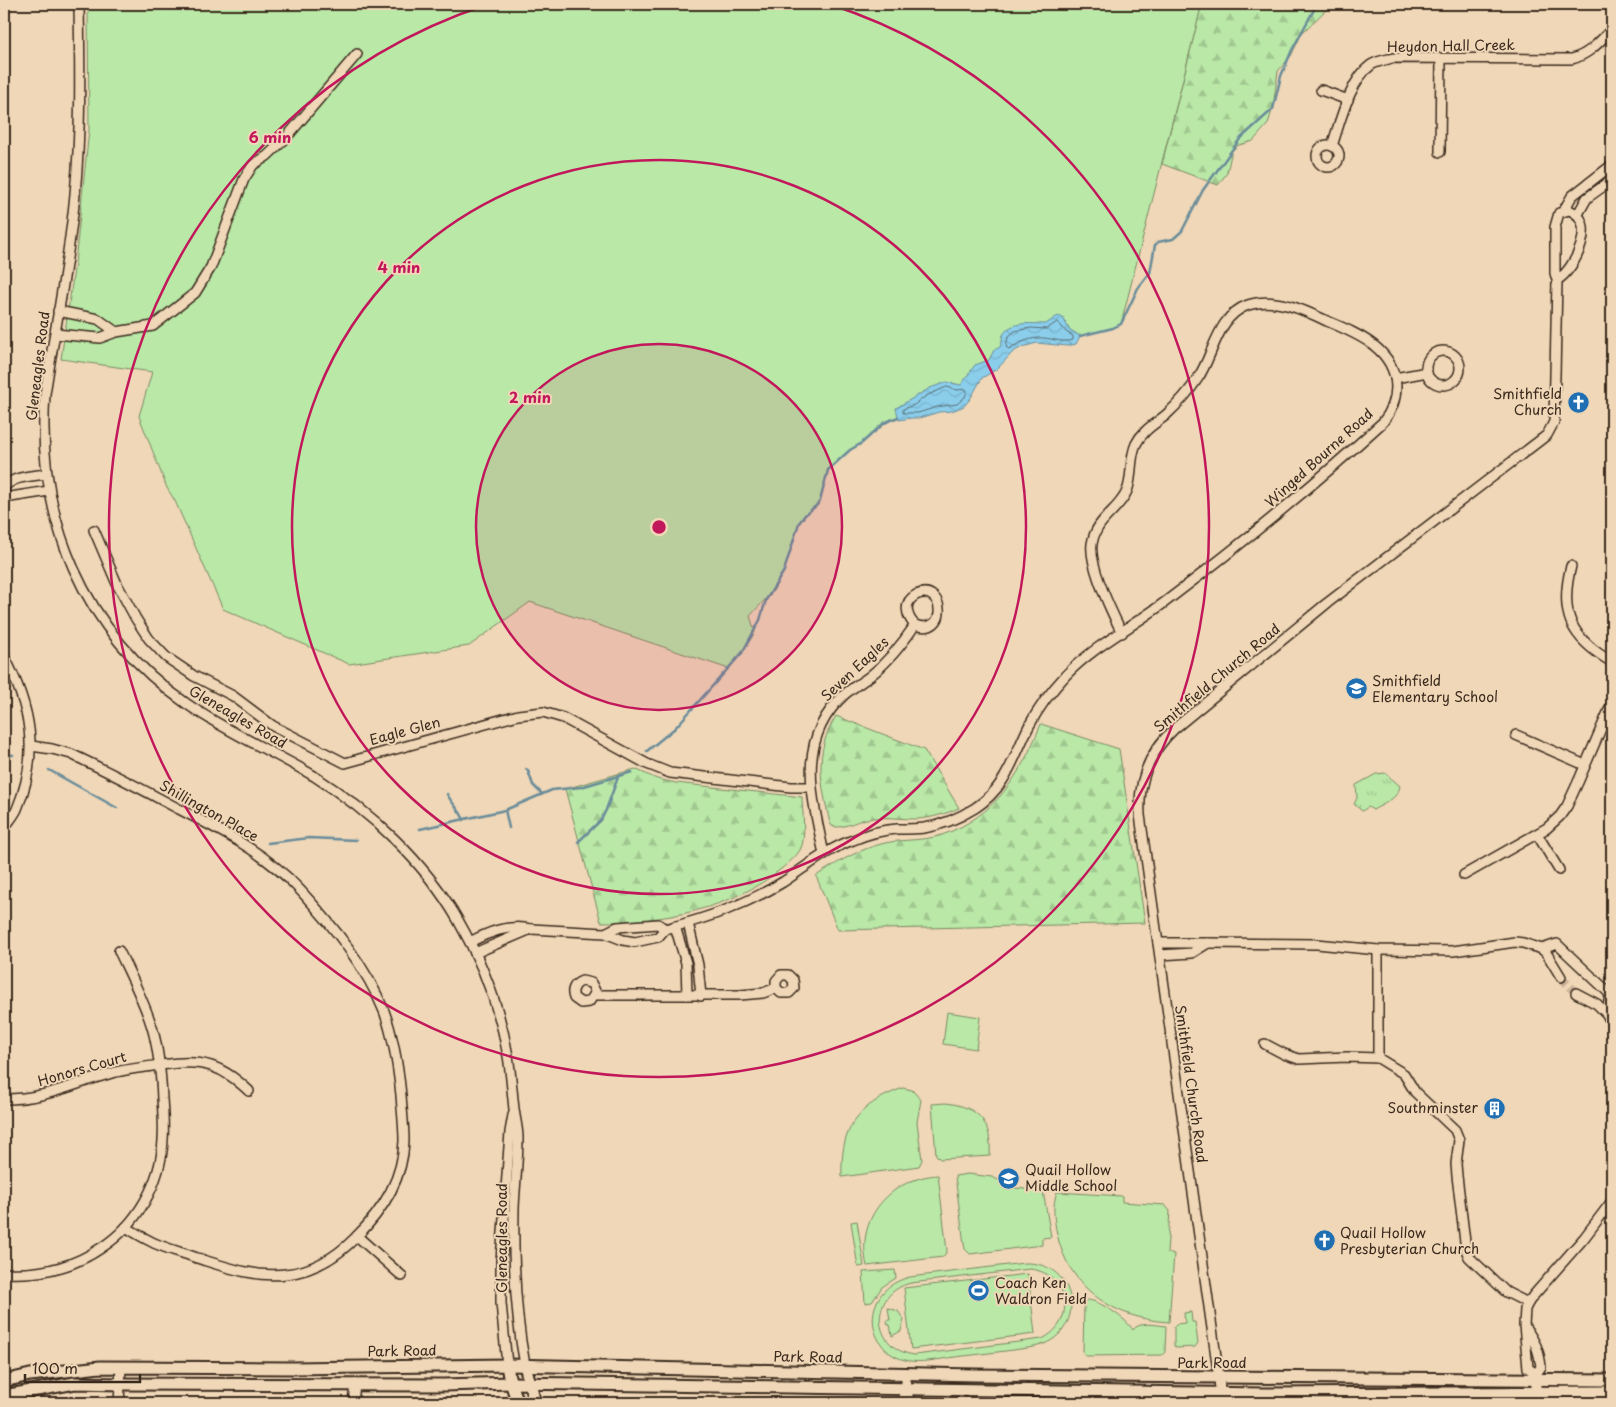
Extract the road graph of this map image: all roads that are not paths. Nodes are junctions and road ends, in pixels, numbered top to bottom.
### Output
1 (79, 4) edge
2 (1612, 28) edge
3 (357, 54) dead end
4 (1441, 58) junction
5 (1321, 90) dead end
6 (1348, 100) junction
7 (1332, 146) dead end
8 (1440, 152) dead end
9 (1612, 164) edge
10 (1612, 180) edge
11 (1564, 210) junction
12 (1578, 214) junction
13 (1557, 280) junction
14 (58, 311) junction
15 (116, 332) junction
16 (55, 334) junction
17 (1426, 372) dead end
18 (1395, 378) junction
19 (46, 474) junction
20 (4, 487) edge
21 (49, 491) junction
22 (4, 498) edge
23 (94, 530) dead end
24 (1571, 566) dead end
25 (915, 624) dead end
26 (1122, 633) junction
27 (4, 656) edge
28 (1612, 662) edge
29 (1612, 703) edge
30 (1516, 735) dead end
31 (31, 746) junction
32 (1586, 765) junction
33 (811, 787) junction
34 (4, 828) edge
35 (1537, 834) junction
36 (824, 854) junction
37 (1559, 870) dead end
38 (1464, 875) dead end
39 (688, 923) junction
40 (675, 926) junction
41 (531, 929) junction
42 (665, 929) junction
43 (605, 932) junction
44 (470, 942) junction
45 (1158, 943) junction
46 (1208, 943) junction
47 (1542, 949) junction
48 (1378, 950) junction
49 (119, 951) dead end
50 (475, 954) junction
51 (1160, 955) junction
52 (1561, 977) tunnel mouth
53 (776, 988) dead end
54 (1576, 993) tunnel mouth
55 (594, 995) dead end
56 (687, 995) junction
57 (702, 996) junction
58 (1607, 1014) junction
59 (1612, 1025) edge
60 (1266, 1044) dead end
61 (1378, 1058) junction
62 (160, 1065) junction
63 (249, 1091) dead end
64 (4, 1099) edge
65 (514, 1110) junction
66 (1612, 1201) edge
67 (126, 1227) junction
68 (358, 1236) junction
69 (4, 1273) edge
70 (402, 1276) dead end
71 (1528, 1303) junction
72 (507, 1365) junction
73 (525, 1365) junction
74 (121, 1367) junction
75 (906, 1374) junction
76 (4, 1375) edge
77 (30, 1375) junction
78 (1536, 1377) junction
79 (1219, 1378) junction
80 (1612, 1380) edge
81 (4, 1382) edge
82 (511, 1383) junction
83 (529, 1383) junction
84 (120, 1384) junction
85 (355, 1384) junction
86 (906, 1389) junction
87 (1536, 1392) junction
88 (1612, 1392) edge
89 (4, 1396) edge
90 (1221, 1398) edge
91 (119, 1403) edge
92 (353, 1403) edge
93 (518, 1403) edge
94 (535, 1403) edge
95 (901, 1403) edge
96 (910, 1403) edge

1 - 14 street, Gleneagles Road
2 - 4 street, Heydon Hall Creek
3 - 15 street
4 - 6 street, Heydon Hall Creek
4 - 8 street
5 - 6 street
6 - 7 street, Heydon Hall Creek
9 - 11 street, Smithfield Church Road
10 - 12 street
11 - 12 street
11 - 13 street, Smithfield Church Road
12 - 13 street
13 - 45 street, Smithfield Church Road
14 - 15 street
14 - 16 street, Gleneagles Road
15 - 16 street
16 - 19 street, Gleneagles Road
17 - 18 street
18 - 26 street, Winged Bourne Road
18 - 26 street
19 - 20 street
19 - 21 street, Gleneagles Road
21 - 22 street
21 - 44 street, Gleneagles Road
23 - 33 street, Eagle Glen
24 - 28 street
25 - 33 street, Seven Eagles
26 - 36 street, Winged Bourne Road
27 - 31 street
29 - 32 street
30 - 32 street
31 - 34 street
31 - 68 street, Shillington Place
32 - 35 street
33 - 36 street, Seven Eagles
35 - 37 street
35 - 38 street
36 - 39 street, Winged Bourne Road
39 - 40 street, Winged Bourne Road
39 - 57 street
40 - 42 street, Winged Bourne Road
40 - 56 street
41 - 43 street, Winged Bourne Road
41 - 44 street, Winged Bourne Road
41 - 50 street, Winged Bourne Road
42 - 43 street, Winged Bourne Road
42 - 43 street, Winged Bourne Road
44 - 50 street, Gleneagles Road
45 - 46 street
45 - 51 street, Smithfield Church Road
46 - 48 street
46 - 51 street
47 - 48 street
47 - 52 street
47 - 58 street
48 - 61 street
49 - 62 street
50 - 65 street, Gleneagles Road
51 - 79 street, Smithfield Church Road
53 - 57 street
54 - 58 street
55 - 56 street
56 - 57 street
58 - 59 street
60 - 61 street
61 - 71 street
62 - 63 street, Honors Court
62 - 64 street, Honors Court
62 - 67 street
65 - 72 street, Gleneagles Road
65 - 73 street, Gleneagles Road
66 - 71 street
67 - 68 street, Shillington Place
67 - 69 street
68 - 70 street
71 - 78 street
72 - 73 main road, Park Road
72 - 74 main road, Park Road
72 - 82 main road
73 - 75 main road, Park Road
73 - 83 main road
74 - 77 main road, Park Road
74 - 84 street
75 - 79 main road, Park Road
75 - 86 street
76 - 77 main road
77 - 81 main road, Park Road
78 - 79 main road, Park Road
78 - 80 main road, Park Road
78 - 87 street
79 - 90 street, Smithfield Church Road
82 - 83 main road
82 - 85 main road
82 - 93 main road
83 - 86 main road
83 - 94 main road
84 - 85 main road
84 - 89 main road
84 - 91 street
85 - 92 street
86 - 90 main road
86 - 95 street
86 - 96 street
87 - 88 main road
87 - 90 main road

